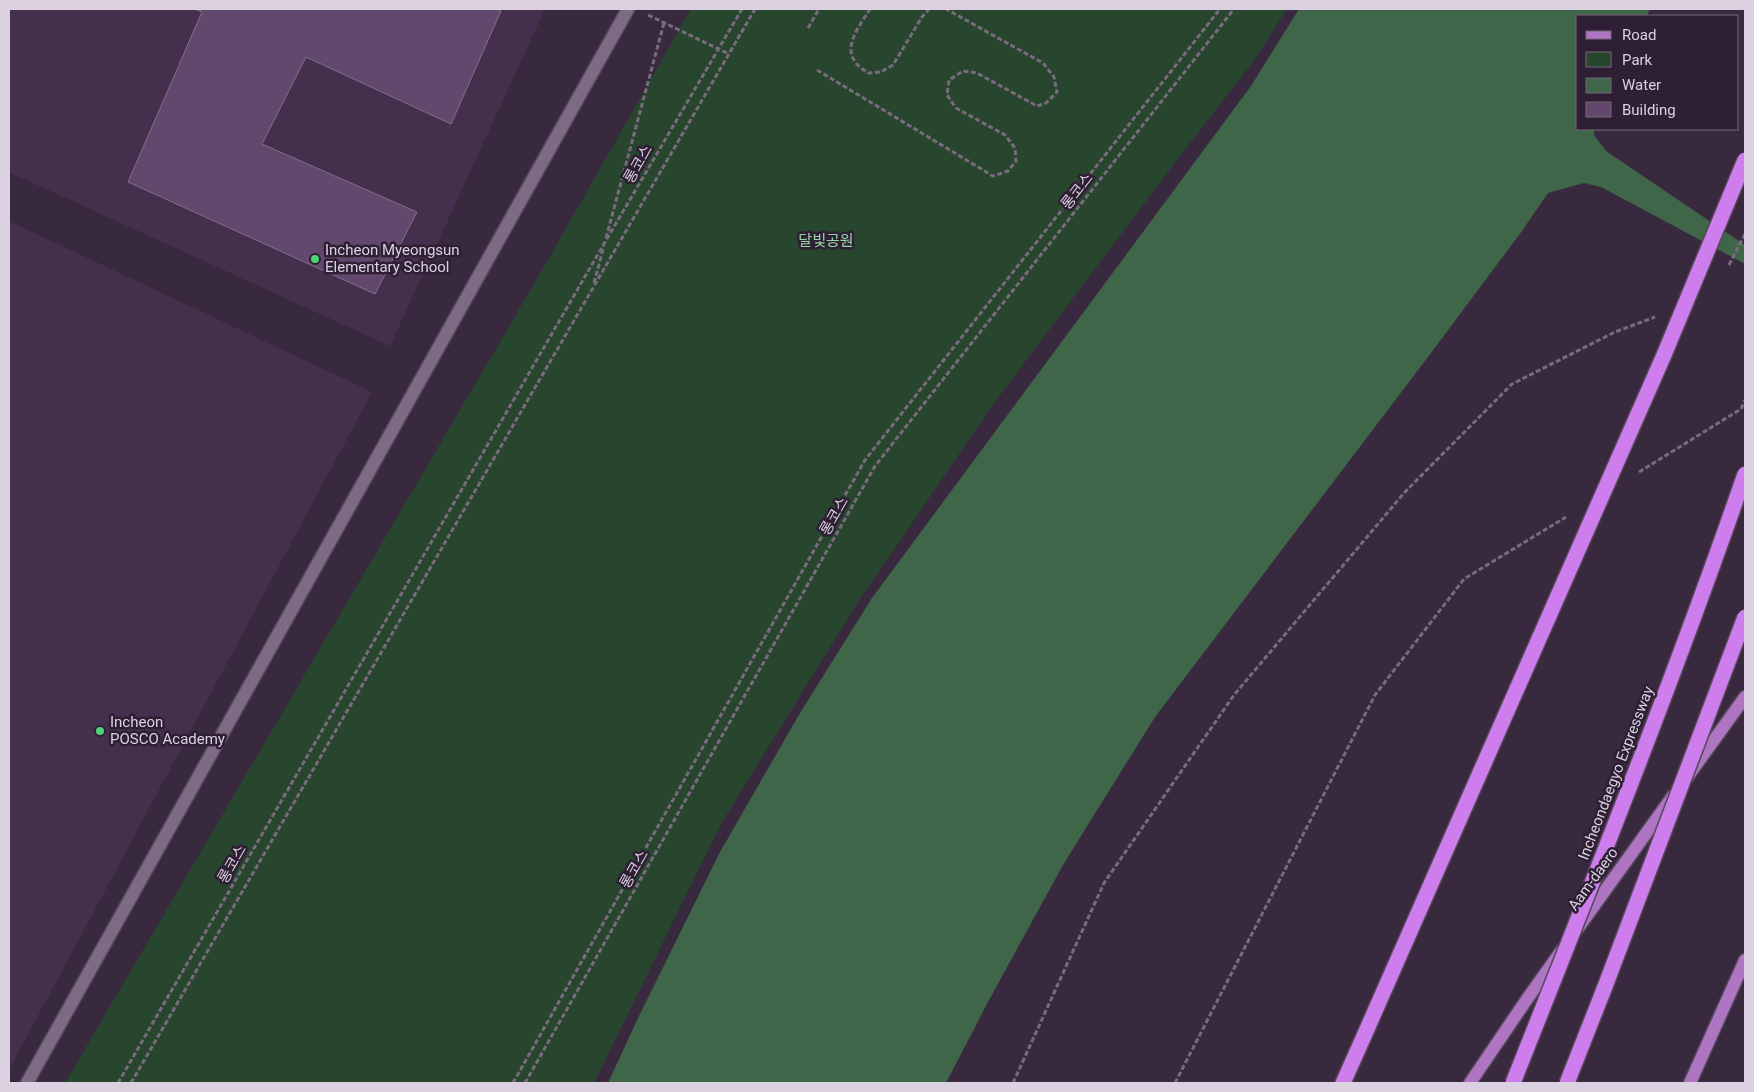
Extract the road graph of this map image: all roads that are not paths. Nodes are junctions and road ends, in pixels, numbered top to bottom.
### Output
1 (628, 9) edge
2 (1745, 160) edge
3 (1745, 474) edge
4 (1745, 616) edge
5 (1745, 697) edge
6 (1745, 960) edge
7 (27, 1083) edge
8 (1343, 1083) edge
9 (1470, 1083) edge
10 (1512, 1083) edge
11 (1567, 1083) edge
12 (1690, 1083) edge

1 - 7 street
2 - 8 highway, bridge
3 - 10 highway, Incheondaegyo Expressway, bridge
4 - 11 highway, bridge
5 - 9 main road, Aam-daero
6 - 12 main road

